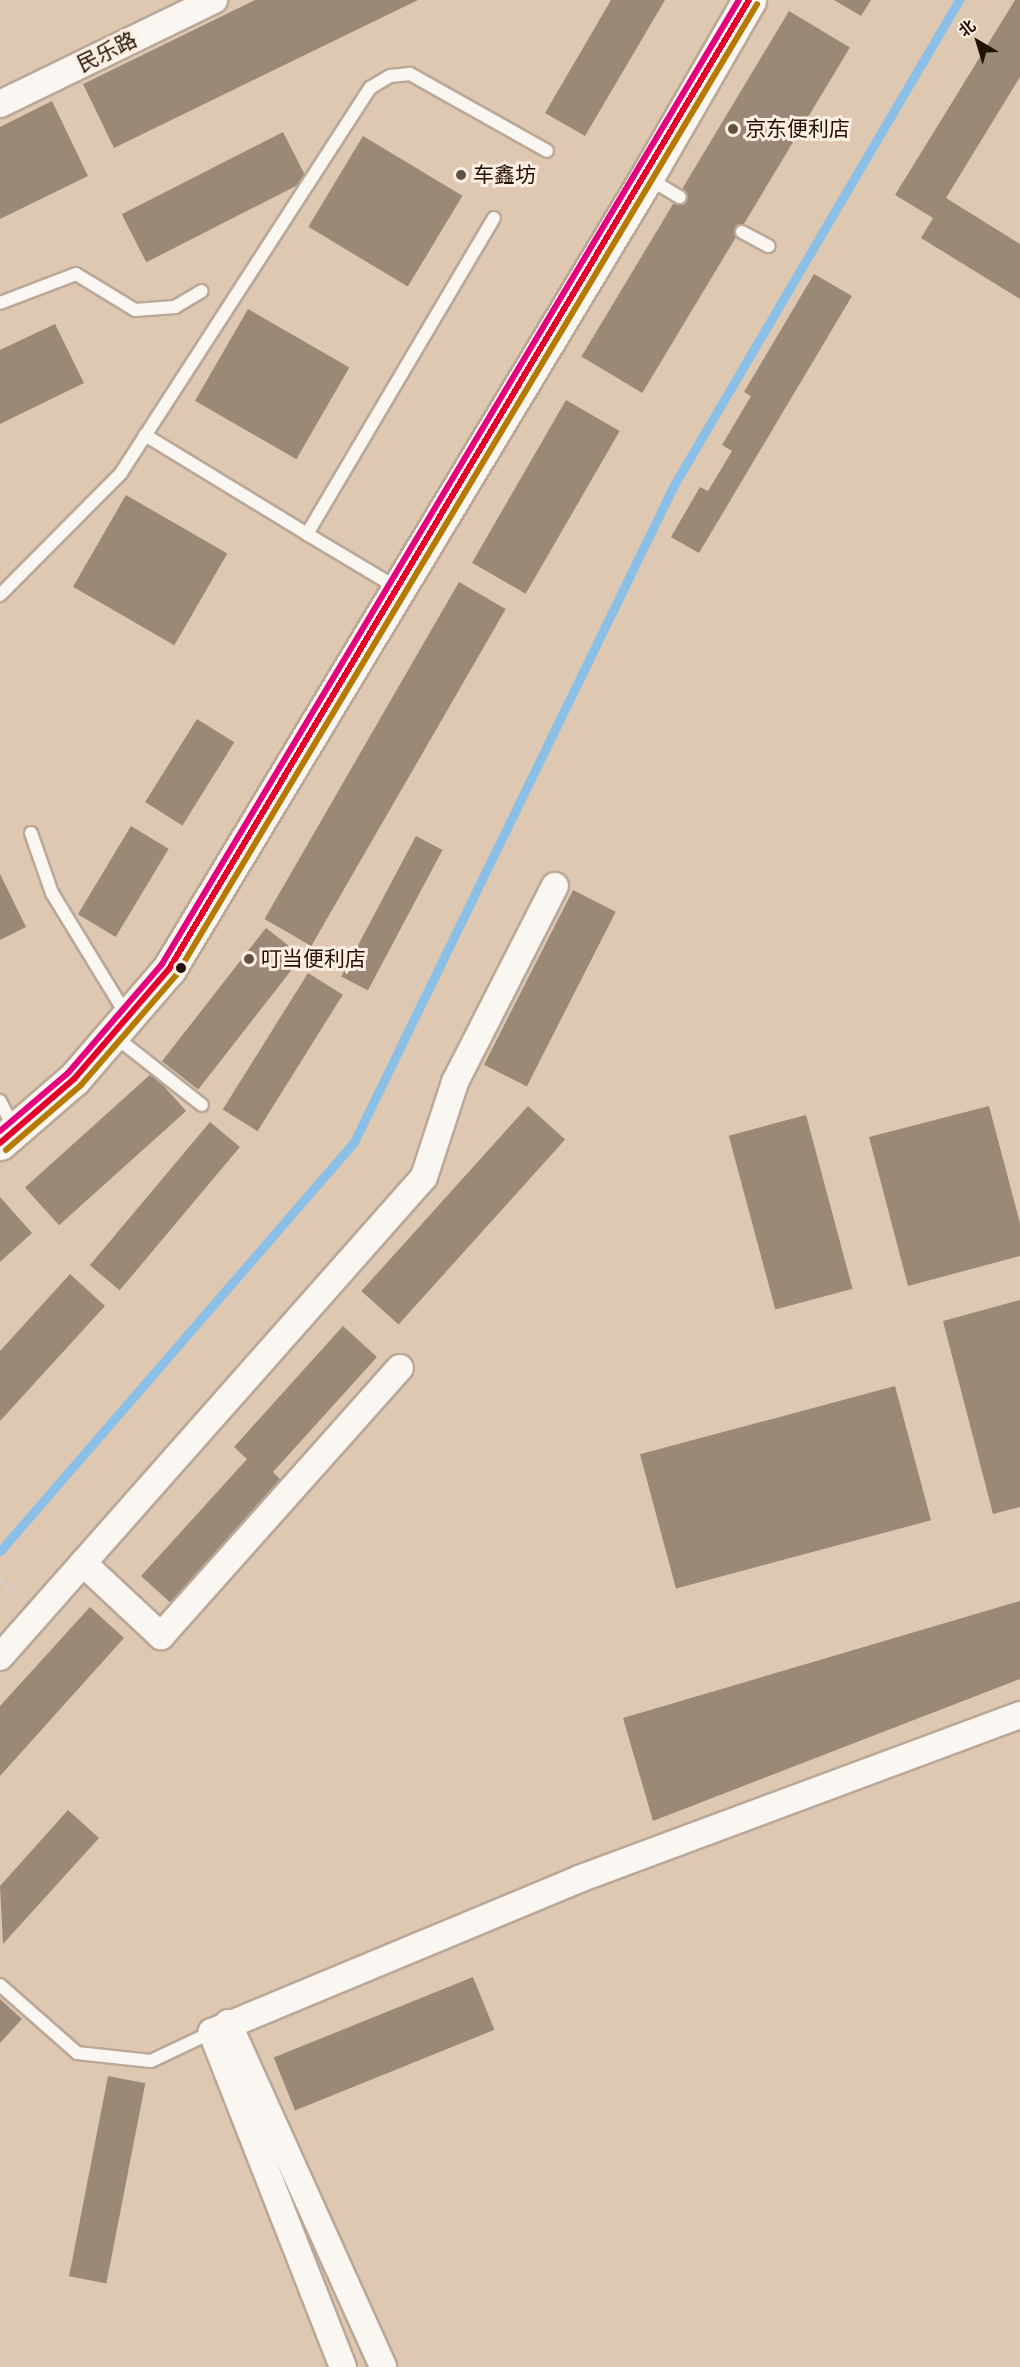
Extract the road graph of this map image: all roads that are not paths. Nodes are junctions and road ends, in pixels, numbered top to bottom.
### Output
1 (214, 0) edge
2 (749, 0) edge
3 (0, 104) edge
4 (547, 151) dead end
5 (647, 177) junction
6 (680, 196) dead end
7 (494, 218) dead end
8 (742, 232) dead end
9 (768, 246) dead end
10 (202, 291) dead end
11 (0, 303) edge
12 (146, 435) junction
13 (307, 534) junction
14 (400, 590) junction
15 (0, 595) edge
16 (31, 833) dead end
17 (555, 886) dead end
18 (120, 1026) junction
19 (0, 1101) edge
20 (202, 1105) dead end
21 (8, 1137) edge
22 (400, 1368) dead end
23 (83, 1563) junction
24 (0, 1657) edge
25 (1020, 1715) edge
26 (0, 1984) edge
27 (220, 2028) junction
28 (343, 2367) edge
29 (382, 2367) edge

1 - 3 street, 民乐路
2 - 5 main road
4 - 12 lane
5 - 6 lane
5 - 14 main road
7 - 13 lane
8 - 9 lane
10 - 11 lane
12 - 13 lane
12 - 15 lane
13 - 14 lane
14 - 18 main road
16 - 18 lane
17 - 23 street
18 - 20 lane
18 - 21 main road
19 - 21 lane
22 - 23 street
23 - 24 street
25 - 27 street
26 - 27 lane
27 - 28 street
27 - 29 street

